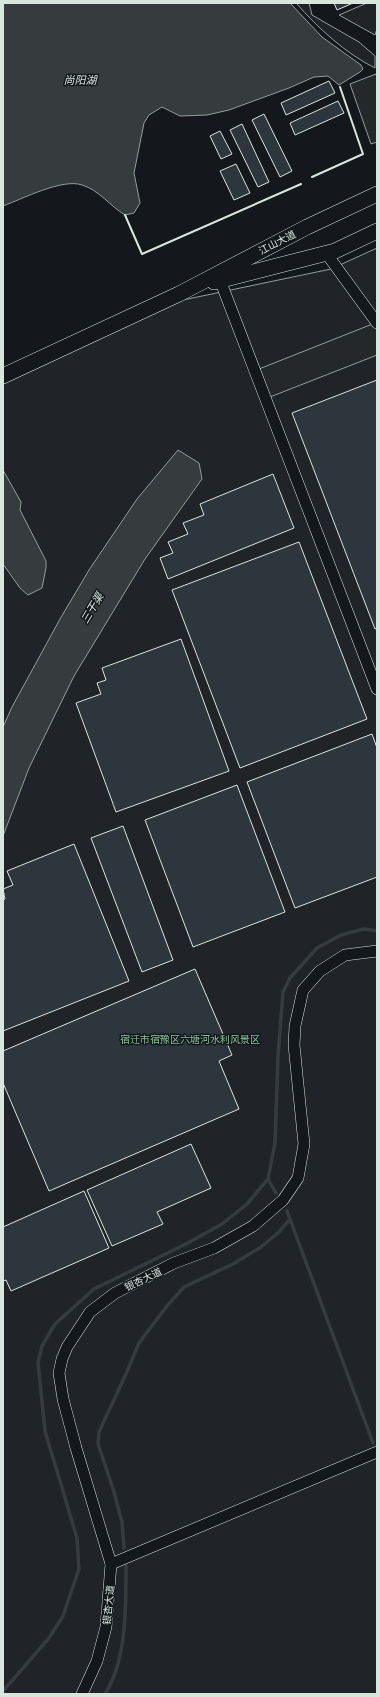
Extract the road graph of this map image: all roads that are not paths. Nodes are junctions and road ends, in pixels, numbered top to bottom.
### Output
1 (377, 194) edge
2 (377, 231) edge
3 (326, 253) junction
4 (220, 280) junction
5 (179, 294) junction
6 (377, 323) edge
7 (3, 376) edge
8 (377, 689) edge
9 (377, 951) edge
10 (377, 1452) edge
11 (111, 1564) junction
12 (82, 1694) edge

1 - 5 main road, 江山大道
2 - 3 main road, 江山大道
3 - 4 main road, 江山大道
3 - 6 street
4 - 5 main road, 江山大道
4 - 8 street
5 - 7 main road, 江山大道
9 - 11 street, 银杏大道
10 - 11 street
11 - 12 street, 银杏大道

